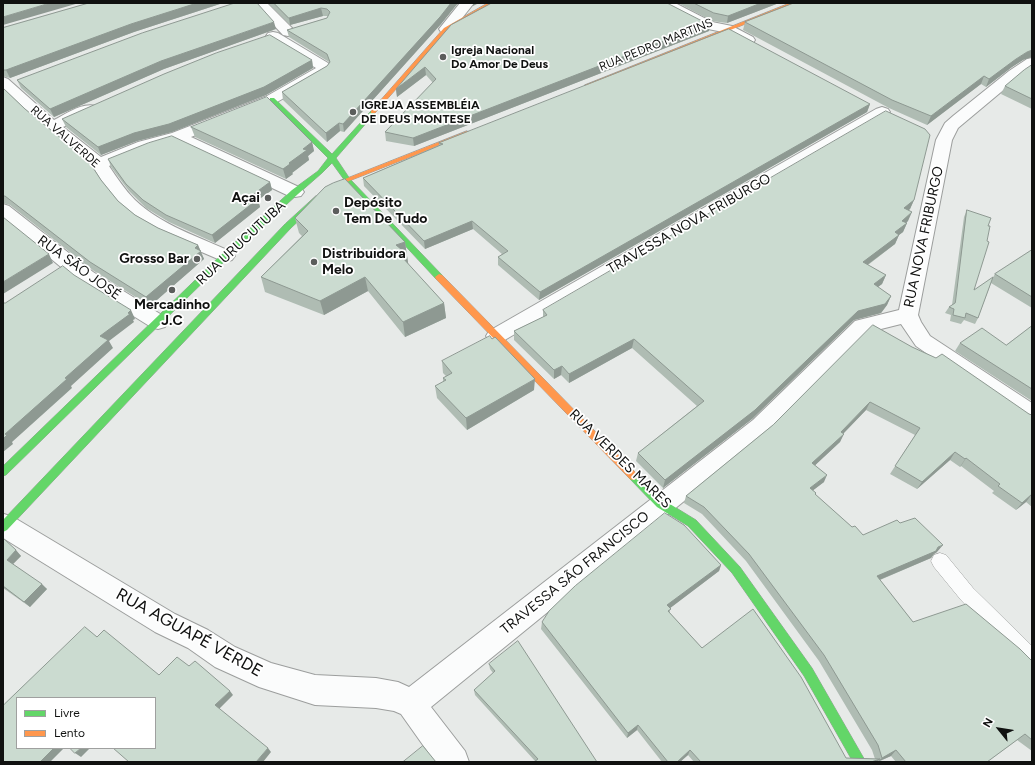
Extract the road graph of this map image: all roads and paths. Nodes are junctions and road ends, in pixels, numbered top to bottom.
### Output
1 (260, 3) edge
2 (467, 3) edge
3 (492, 3) edge
4 (665, 3) edge
5 (795, 3) edge
6 (446, 29) junction
7 (727, 29) junction
8 (273, 36) junction
9 (258, 41) edge
10 (762, 48) edge
11 (1032, 62) edge
12 (11, 83) edge
13 (581, 87) edge
14 (272, 99) junction
15 (103, 102) edge
16 (882, 112) edge
17 (53, 126) junction
18 (479, 128) edge
19 (177, 137) junction
20 (332, 158) junction
21 (99, 164) junction
22 (347, 180) junction
23 (295, 192) junction
24 (3, 210) edge
25 (225, 256) junction
26 (908, 315) junction
27 (158, 322) junction
28 (496, 336) junction
29 (1032, 415) edge
30 (3, 472) edge
31 (662, 504) junction
32 (4, 526) edge
33 (940, 560) dead end
34 (1032, 659) edge
35 (411, 704) junction
36 (454, 762) edge
37 (860, 762) edge

1 - 8 street
2 - 6 street, RUA URUCUTUBA
3 - 6 street
4 - 7 street
5 - 7 street, RUA PEDRO MARTINS
6 - 20 street, RUA URUCUTUBA
7 - 10 street
7 - 13 street, RUA PEDRO MARTINS
8 - 9 street
8 - 14 street
11 - 26 street, RUA NOVA FRIBURGO
12 - 17 street, RUA VALVERDE
14 - 19 street
14 - 20 street
15 - 17 street
16 - 28 street, TRAVESSA NOVA FRIBURGO
17 - 21 street, RUA VALVERDE
18 - 22 street
19 - 21 street
19 - 23 street
20 - 22 street, RUA VERDES MARES
20 - 23 street, RUA URUCUTUBA
21 - 25 street, RUA VALVERDE
22 - 28 street, RUA VERDES MARES
22 - 32 street, RUA URUCUTUBA
23 - 25 street, RUA URUCUTUBA
24 - 27 street, RUA SÃO JOSÉ
25 - 27 street, RUA URUCUTUBA
26 - 29 street, RUA NOVA FRIBURGO
26 - 31 street, TRAVESSA SÃO FRANCISCO
27 - 30 street, RUA URUCUTUBA
28 - 31 street, RUA VERDES MARES
31 - 35 street, TRAVESSA SÃO FRANCISCO
31 - 37 street, RUA VERDES MARES
32 - 35 street, RUA AGUAPÉ VERDE
33 - 34 lane
35 - 36 street, RUA AGUAPÉ VERDE

